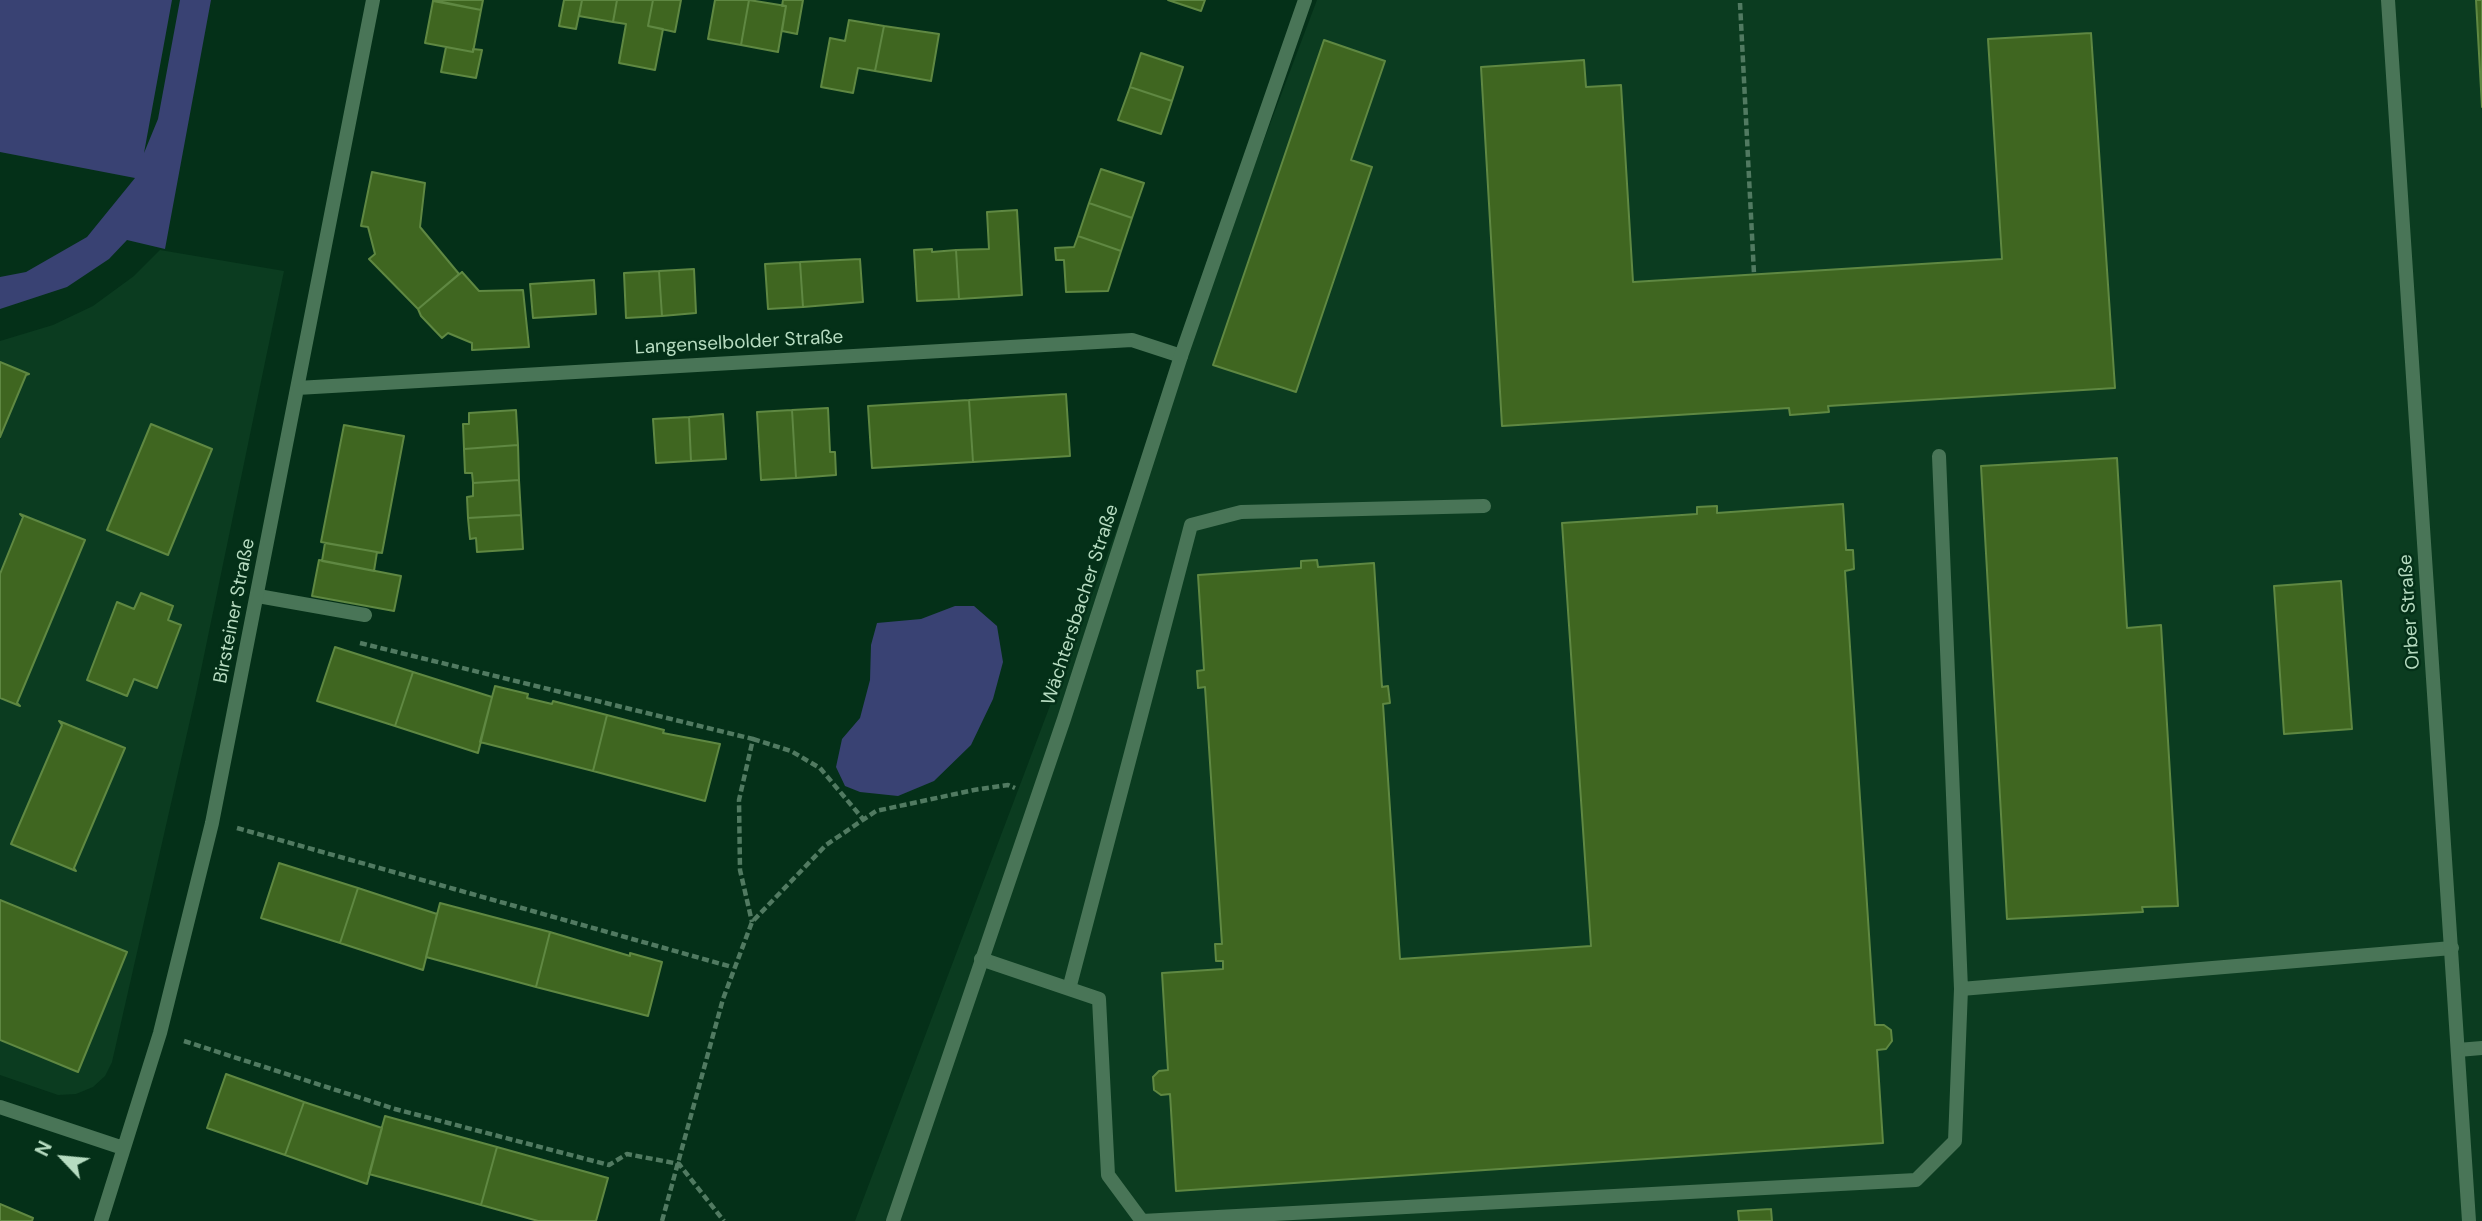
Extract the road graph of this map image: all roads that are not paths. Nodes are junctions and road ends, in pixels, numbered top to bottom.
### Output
1 (373, 0) edge
2 (1305, 0) edge
3 (2388, 0) edge
4 (1181, 356) junction
5 (297, 388) junction
6 (1939, 456) dead end
7 (1484, 506) dead end
8 (258, 596) junction
9 (365, 615) dead end
10 (2452, 948) junction
11 (981, 960) junction
12 (1069, 989) junction
13 (1961, 989) junction
14 (2482, 1048) edge
15 (2458, 1051) junction
16 (0, 1107) edge
17 (123, 1148) junction
18 (101, 1221) edge
19 (893, 1221) edge
20 (2469, 1221) edge

1 - 5 street, Birsteiner Straße
2 - 4 street, Wächtersbacher Straße
3 - 10 street, Orber Straße
4 - 5 street, Langenselbolder Straße
4 - 11 street, Wächtersbacher Straße
5 - 8 street, Birsteiner Straße
6 - 13 street
7 - 12 street
8 - 9 street
8 - 17 street, Birsteiner Straße
10 - 13 street
10 - 15 street, Orber Straße
11 - 12 street
11 - 19 street, Wächtersbacher Straße
12 - 13 street
14 - 15 street
15 - 20 street, Orber Straße
16 - 17 street
17 - 18 street, Birsteiner Straße

